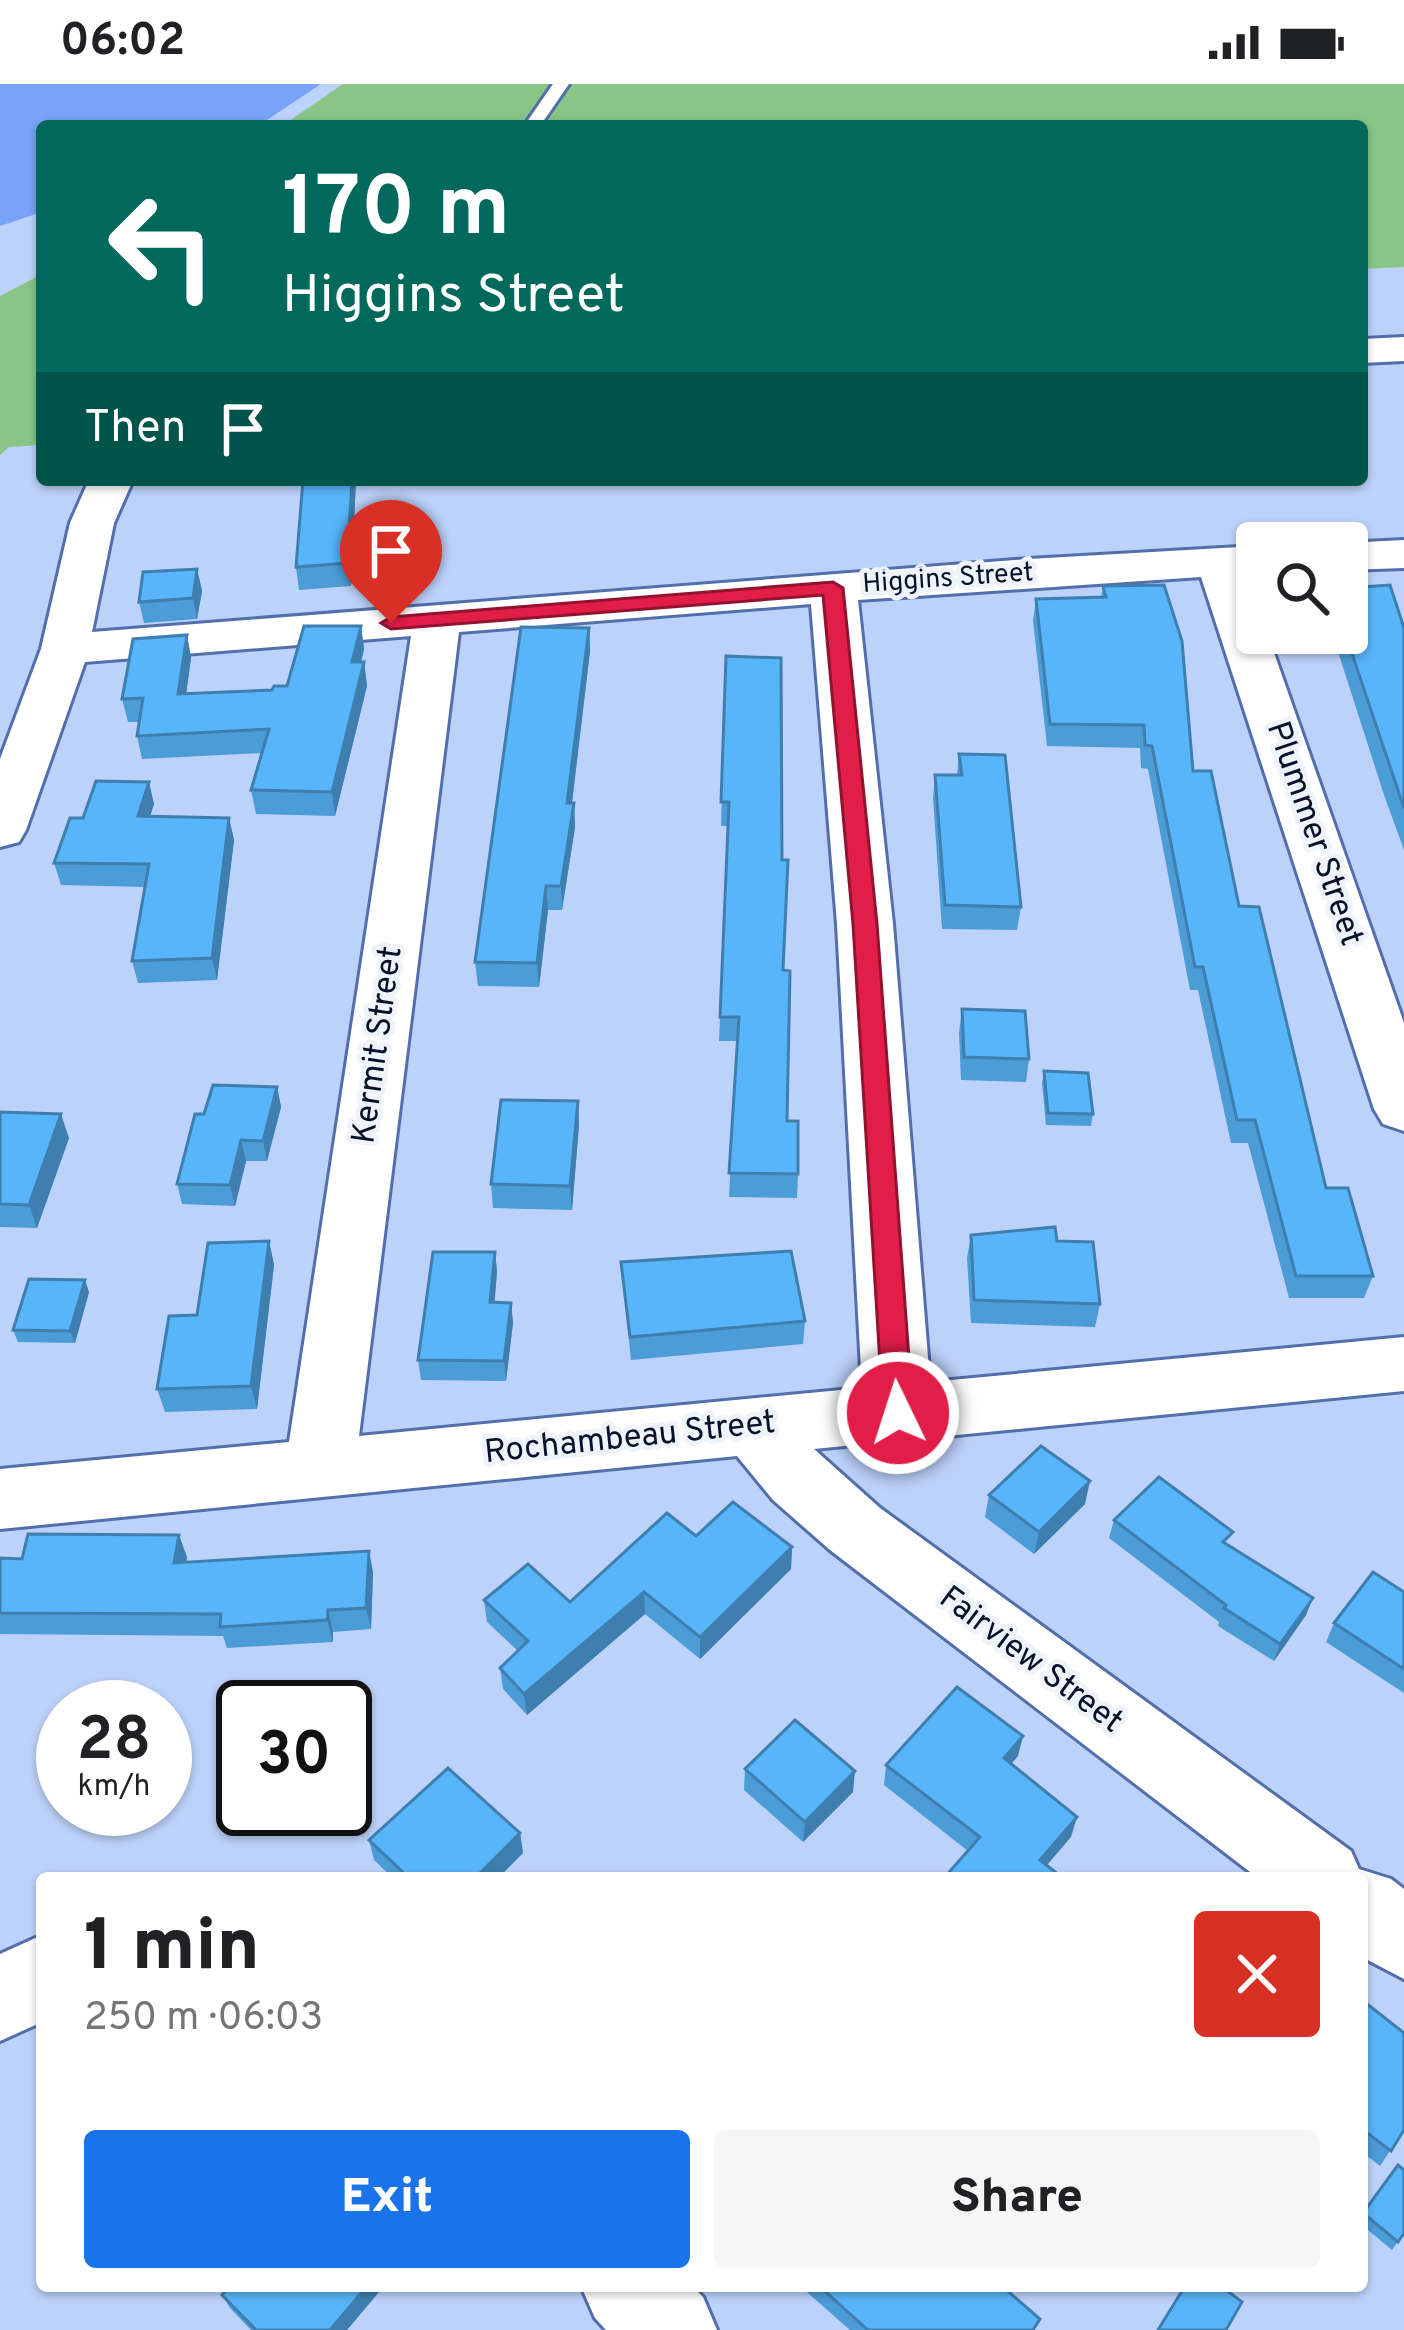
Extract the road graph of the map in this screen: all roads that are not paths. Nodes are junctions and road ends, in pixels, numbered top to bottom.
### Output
1 (561, 84) edge
2 (536, 120) edge
3 (1404, 349) edge
4 (1368, 351) edge
5 (108, 486) edge
6 (1404, 554) edge
7 (1368, 555) edge
8 (1236, 560) edge
9 (833, 588) junction
10 (437, 619) junction
11 (65, 649) junction
12 (1266, 654) edge
13 (0, 830) edge
14 (1404, 1108) edge
15 (1404, 1364) edge
16 (898, 1413) junction
17 (753, 1426) junction
18 (320, 1470) junction
19 (0, 1499) edge
20 (1314, 1872) edge
21 (1368, 1912) edge
22 (1404, 1939) edge
23 (36, 1979) edge
24 (0, 1999) edge
25 (633, 2292) edge
26 (670, 2330) edge

1 - 2 lane
3 - 4 street
5 - 11 street
6 - 7 street
8 - 9 street, Higgins Street
9 - 10 street, Higgins Street
9 - 16 street
10 - 11 street, Higgins Street
10 - 18 street, Kermit Street
11 - 13 street
12 - 14 street, Plummer Street
15 - 16 street, Rochambeau Street
16 - 17 street, Rochambeau Street
17 - 18 street, Rochambeau Street
17 - 20 street, Fairview Street
18 - 19 street, Rochambeau Street
21 - 22 street
23 - 24 street
25 - 26 street

